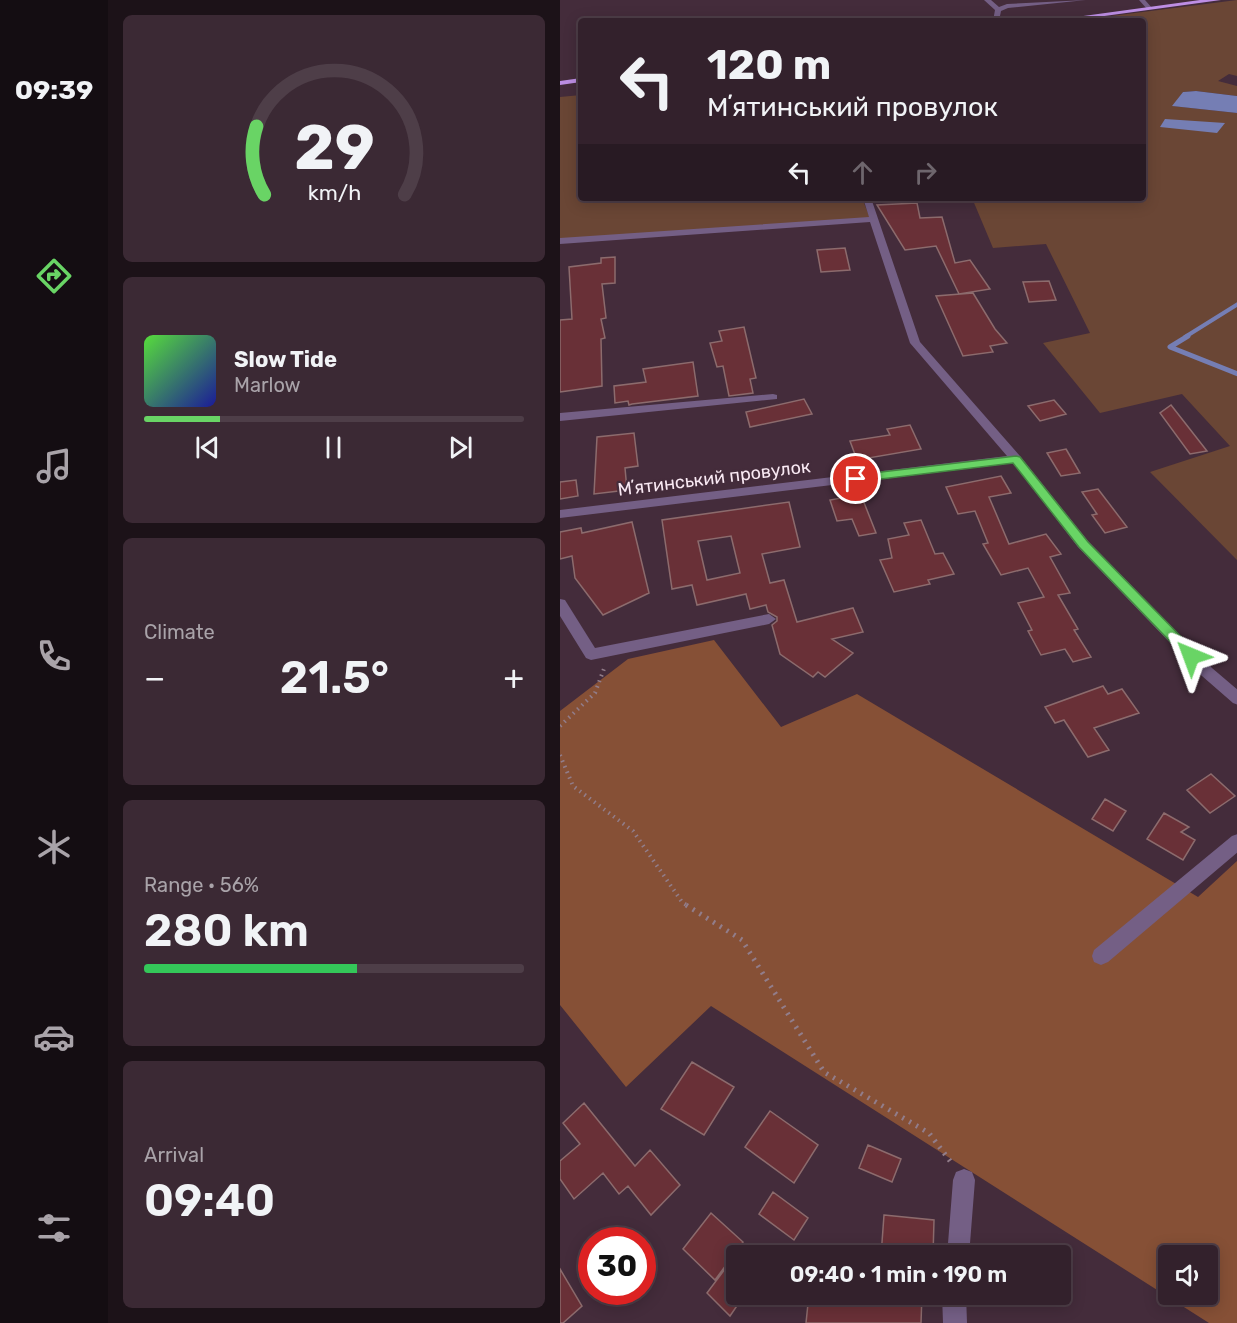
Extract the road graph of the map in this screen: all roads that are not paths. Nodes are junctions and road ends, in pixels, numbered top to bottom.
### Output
1 (987, 0) edge
2 (1083, 0) edge
3 (1142, 0) edge
4 (1217, 0) edge
5 (1149, 9) junction
6 (998, 10) junction
7 (997, 18) edge
8 (1076, 18) edge
9 (578, 80) edge
10 (560, 83) edge
11 (868, 201) edge
12 (875, 219) junction
13 (560, 241) edge
14 (773, 397) dead end
15 (560, 417) edge
16 (1016, 459) junction
17 (560, 514) edge
18 (560, 604) edge
19 (769, 619) dead end
20 (1238, 699) edge
21 (1238, 841) edge
22 (1101, 956) dead end
23 (964, 1180) road end
24 (959, 1245) edge
25 (954, 1305) edge
26 (955, 1323) edge

1 - 6 street
2 - 6 street
3 - 5 street
4 - 5 highway
5 - 8 highway
6 - 7 street
9 - 10 highway
11 - 12 street
12 - 13 street
12 - 16 street
14 - 15 street
16 - 17 street, Мʼятинський провулок
16 - 20 street
18 - 19 street
21 - 22 street
23 - 24 street
25 - 26 street

